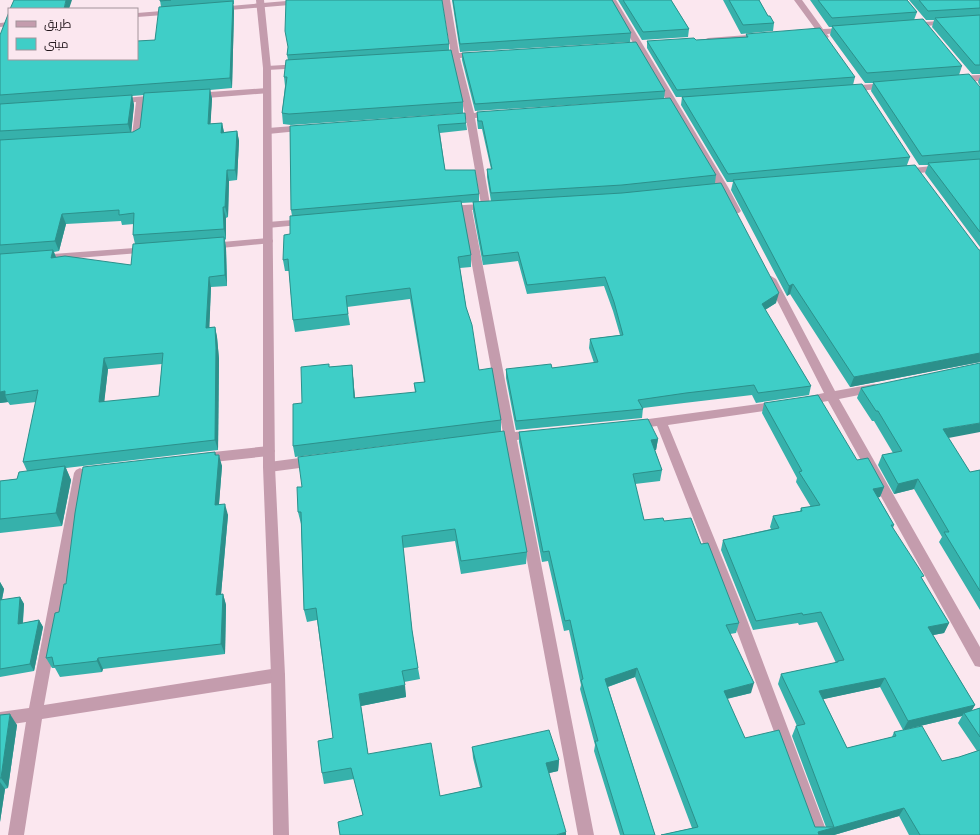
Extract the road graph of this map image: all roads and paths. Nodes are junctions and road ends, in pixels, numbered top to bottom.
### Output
1 (325, 0) edge
2 (446, 0) edge
3 (612, 0) edge
4 (798, 0) edge
5 (259, 3) edge
6 (214, 10) edge
7 (183, 12) edge
8 (138, 15) edge
9 (980, 20) edge
10 (899, 25) edge
11 (852, 29) edge
12 (821, 32) junction
13 (798, 33) edge
14 (766, 36) edge
15 (703, 40) edge
16 (830, 44) edge
17 (486, 54) edge
18 (455, 56) junction
19 (424, 58) edge
20 (306, 66) edge
21 (267, 68) junction
22 (965, 76) junction
23 (980, 78) edge
24 (945, 80) edge
25 (899, 84) edge
26 (976, 88) edge
27 (838, 90) edge
28 (267, 91) junction
29 (188, 96) edge
30 (165, 98) edge
31 (141, 100) junction
32 (110, 102) edge
33 (501, 114) edge
34 (470, 116) junction
35 (439, 118) edge
36 (314, 128) edge
37 (268, 131) junction
38 (121, 139) edge
39 (948, 167) edge
40 (893, 172) edge
41 (466, 207) junction
42 (435, 210) edge
43 (316, 221) edge
44 (741, 222) edge
45 (268, 226) junction
46 (268, 241) junction
47 (197, 246) edge
48 (158, 249) edge
49 (32, 258) edge
50 (767, 271) edge
51 (886, 386) edge
52 (832, 397) junction
53 (661, 422) junction
54 (621, 426) edge
55 (550, 433) edge
56 (510, 437) junction
57 (479, 441) edge
58 (269, 451) junction
59 (190, 460) edge
60 (323, 460) edge
61 (269, 467) junction
62 (96, 471) edge
63 (80, 473) junction
64 (65, 475) edge
65 (980, 661) edge
66 (278, 675) junction
67 (35, 714) junction
68 (0, 719) edge
69 (16, 835) edge
70 (281, 835) edge
71 (586, 835) edge
72 (820, 835) edge

1 - 5 street
2 - 18 street
3 - 44 street
4 - 12 street
5 - 6 street
5 - 21 street
7 - 8 street
9 - 10 street
11 - 12 street
12 - 13 street
12 - 16 street
14 - 15 street
17 - 18 street
18 - 19 street
18 - 34 street
20 - 21 street
21 - 28 street
22 - 23 street
22 - 24 street
22 - 26 street
25 - 27 street
28 - 29 street
28 - 37 street
30 - 31 street
31 - 32 street
31 - 38 street
33 - 34 street
34 - 35 street
34 - 41 street
36 - 37 street
37 - 45 street
39 - 40 street
41 - 42 street
41 - 56 street
43 - 45 street
45 - 46 street
46 - 47 street
46 - 58 street
48 - 49 street
50 - 52 street
51 - 52 street
52 - 53 street
52 - 65 street
53 - 54 street
53 - 72 street
55 - 56 street
56 - 57 street
56 - 71 street
58 - 59 street
58 - 61 street
60 - 61 street
61 - 66 street
62 - 63 street
63 - 64 street
63 - 67 street
66 - 67 street
66 - 70 street
67 - 68 street
67 - 69 street

